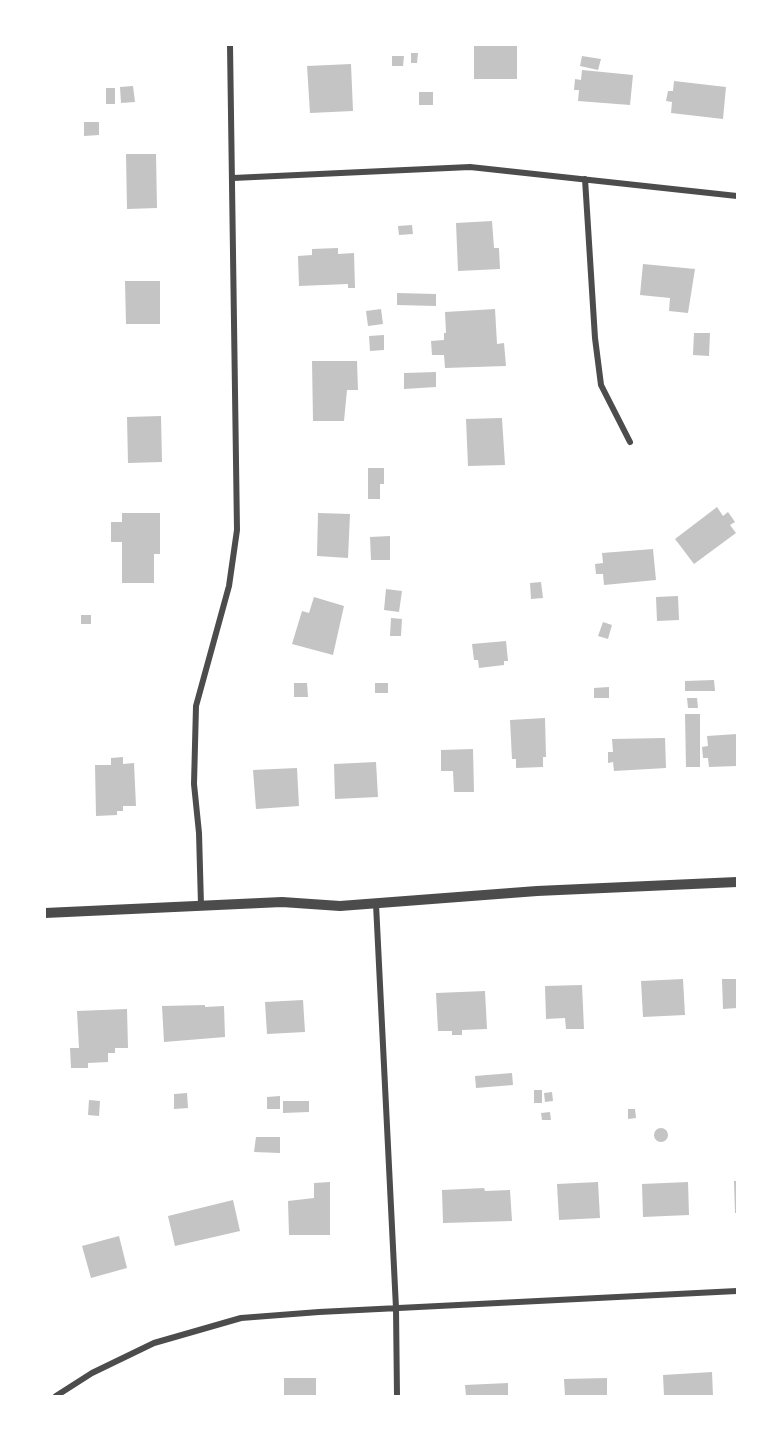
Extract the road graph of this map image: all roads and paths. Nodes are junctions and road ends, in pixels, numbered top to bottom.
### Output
1 (230, 45) edge
2 (233, 177) junction
3 (585, 179) junction
4 (737, 196) edge
5 (630, 442) dead end
6 (737, 882) edge
7 (376, 904) junction
8 (201, 905) junction
9 (45, 913) edge
10 (737, 1292) edge
11 (396, 1308) junction
12 (56, 1396) edge
13 (397, 1396) edge

1 - 2 street
2 - 3 street
2 - 8 street
3 - 4 street
3 - 5 street
6 - 7 street
7 - 8 street
7 - 11 street
8 - 9 street
10 - 11 street
11 - 12 street
11 - 13 street

